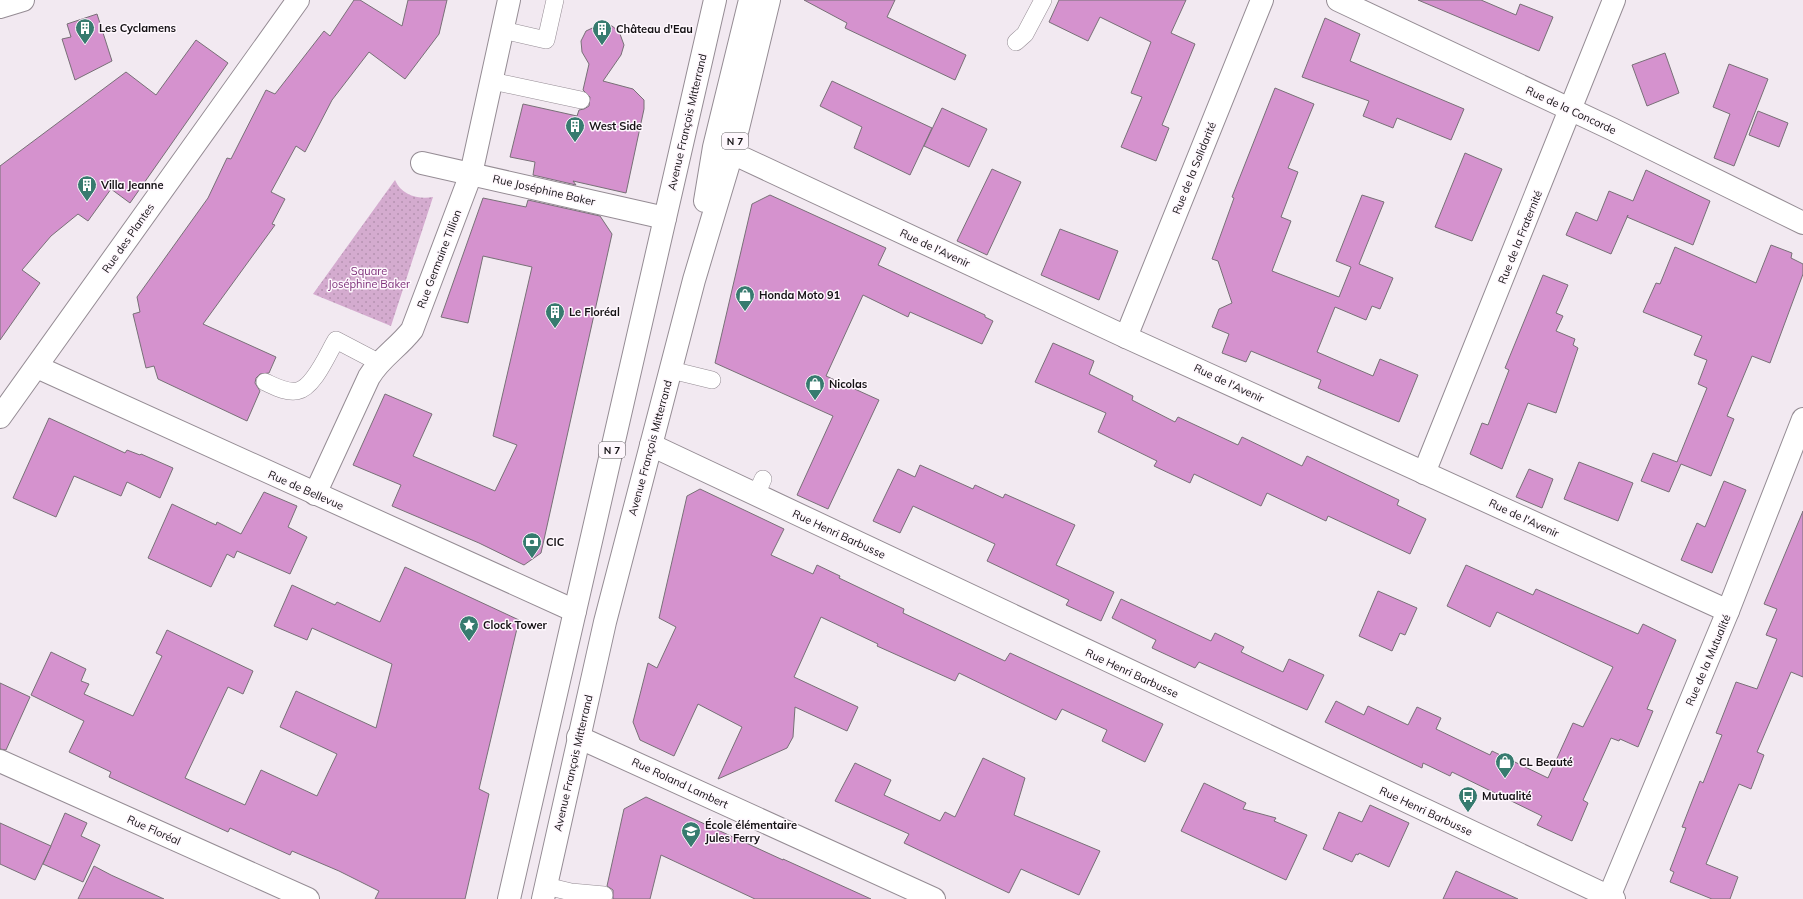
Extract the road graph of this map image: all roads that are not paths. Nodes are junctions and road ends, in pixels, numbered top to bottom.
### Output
1 (23, 0) edge
2 (298, 0) edge
3 (509, 0) edge
4 (555, 0) edge
5 (715, 0) edge
6 (750, 0) edge
7 (769, 0) edge
8 (1043, 0) edge
9 (1262, 0) edge
10 (1338, 0) edge
11 (1614, 0) edge
12 (0, 7) edge
13 (503, 30) junction
14 (1016, 42) dead end
15 (492, 80) junction
16 (581, 100) dead end
17 (1571, 110) junction
18 (732, 153) junction
19 (422, 162) dead end
20 (471, 174) junction
21 (665, 218) junction
22 (1803, 223) edge
23 (694, 280) junction
24 (1126, 337) junction
25 (378, 362) junction
26 (37, 367) junction
27 (671, 370) junction
28 (712, 380) dead end
29 (265, 382) dead end
30 (0, 418) edge
31 (1803, 419) edge
32 (651, 445) junction
33 (1424, 473) junction
34 (316, 494) junction
35 (575, 611) junction
36 (1728, 612) junction
37 (578, 737) junction
38 (0, 761) edge
39 (544, 892) edge
40 (604, 895) dead end
41 (1610, 898) edge
42 (308, 899) edge
43 (509, 899) edge
44 (934, 899) edge

1 - 12 street
2 - 26 street, Rue des Plantes
3 - 13 street, Rue Germaine Tillion
4 - 13 lane
5 - 21 street, Avenue François Mitterrand / N 7
6 - 23 street
7 - 18 street, Avenue François Mitterrand / N 7
8 - 14 lane
9 - 24 street, Rue de la Solidarité
10 - 17 street, Rue de la Concorde
11 - 17 street, Rue de la Fraternité
13 - 15 street, Rue Germaine Tillion
15 - 16 lane
15 - 20 street, Rue Germaine Tillion
17 - 22 street, Rue de la Concorde
17 - 33 street, Rue de la Fraternité
18 - 23 street, Avenue François Mitterrand / N 7
18 - 24 street, Rue de l'Avenir
19 - 20 street, Rue Joséphine Baker
20 - 21 street, Rue Joséphine Baker
20 - 25 street, Rue Germaine Tillion
21 - 35 street, Avenue François Mitterrand / N 7
23 - 27 street, Avenue François Mitterrand / N 7
24 - 33 street, Rue de l'Avenir
25 - 29 lane
25 - 34 street, Rue Germaine Tillion
26 - 30 street, Rue des Plantes
26 - 34 street, Rue de Bellevue
27 - 28 lane
27 - 32 street, Avenue François Mitterrand / N 7
31 - 36 street, Rue de la Mutualité
32 - 37 street, Avenue François Mitterrand / N 7
32 - 41 street, Rue Henri Barbusse
33 - 36 street, Rue de l'Avenir
34 - 35 street, Rue de Bellevue
35 - 43 street, Avenue François Mitterrand / N 7
36 - 41 street, Rue de la Mutualité
37 - 39 street, Avenue François Mitterrand / N 7
37 - 44 street, Rue Roland Lambert
38 - 42 street, Rue Floréal
39 - 40 lane

